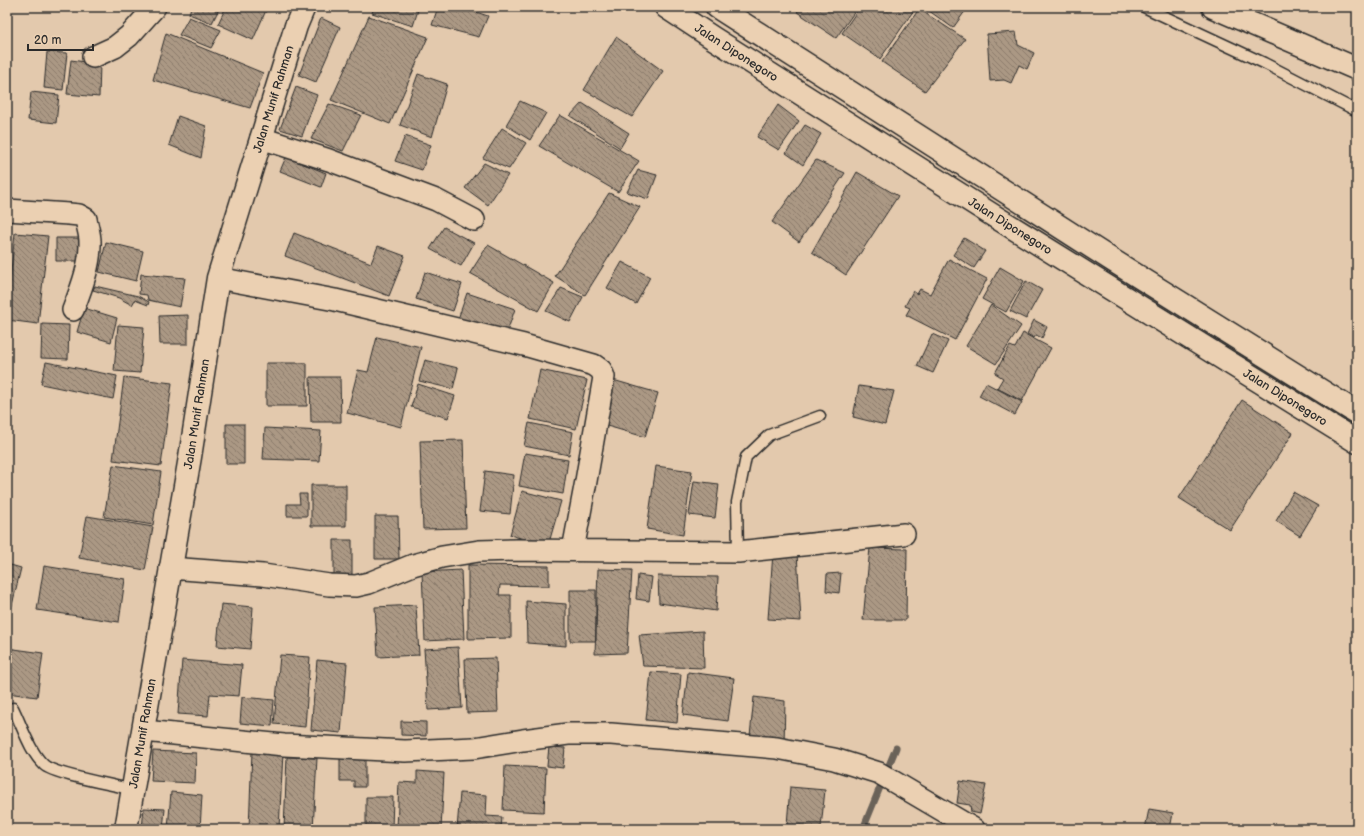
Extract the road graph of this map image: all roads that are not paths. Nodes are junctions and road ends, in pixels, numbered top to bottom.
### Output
1 (155, 7) edge
2 (304, 7) edge
3 (666, 7) edge
4 (717, 7) edge
5 (1144, 7) edge
6 (1213, 7) edge
7 (93, 57) dead end
8 (1357, 69) edge
9 (1357, 111) edge
10 (261, 138) junction
11 (7, 210) edge
12 (474, 220) dead end
13 (218, 278) junction
14 (73, 310) dead end
15 (1357, 413) edge
16 (820, 416) dead end
17 (1357, 442) edge
18 (904, 534) dead end
19 (573, 550) junction
20 (738, 552) junction
21 (170, 568) junction
22 (14, 708) dead end
23 (144, 731) junction
24 (133, 790) junction
25 (126, 829) edge
26 (974, 829) edge

1 - 7 street
2 - 10 main road, Jalan Munif Rahman
3 - 17 main road, Jalan Diponegoro
4 - 15 main road, Jalan Diponegoro
5 - 9 lane
6 - 8 main road
10 - 12 street
10 - 13 main road, Jalan Munif Rahman
11 - 14 street
13 - 19 street
13 - 21 main road, Jalan Munif Rahman
16 - 20 lane
18 - 20 street
19 - 20 street
19 - 21 street
21 - 23 main road, Jalan Munif Rahman
22 - 24 lane
23 - 24 main road, Jalan Munif Rahman
23 - 26 street
24 - 25 main road, Jalan Munif Rahman

